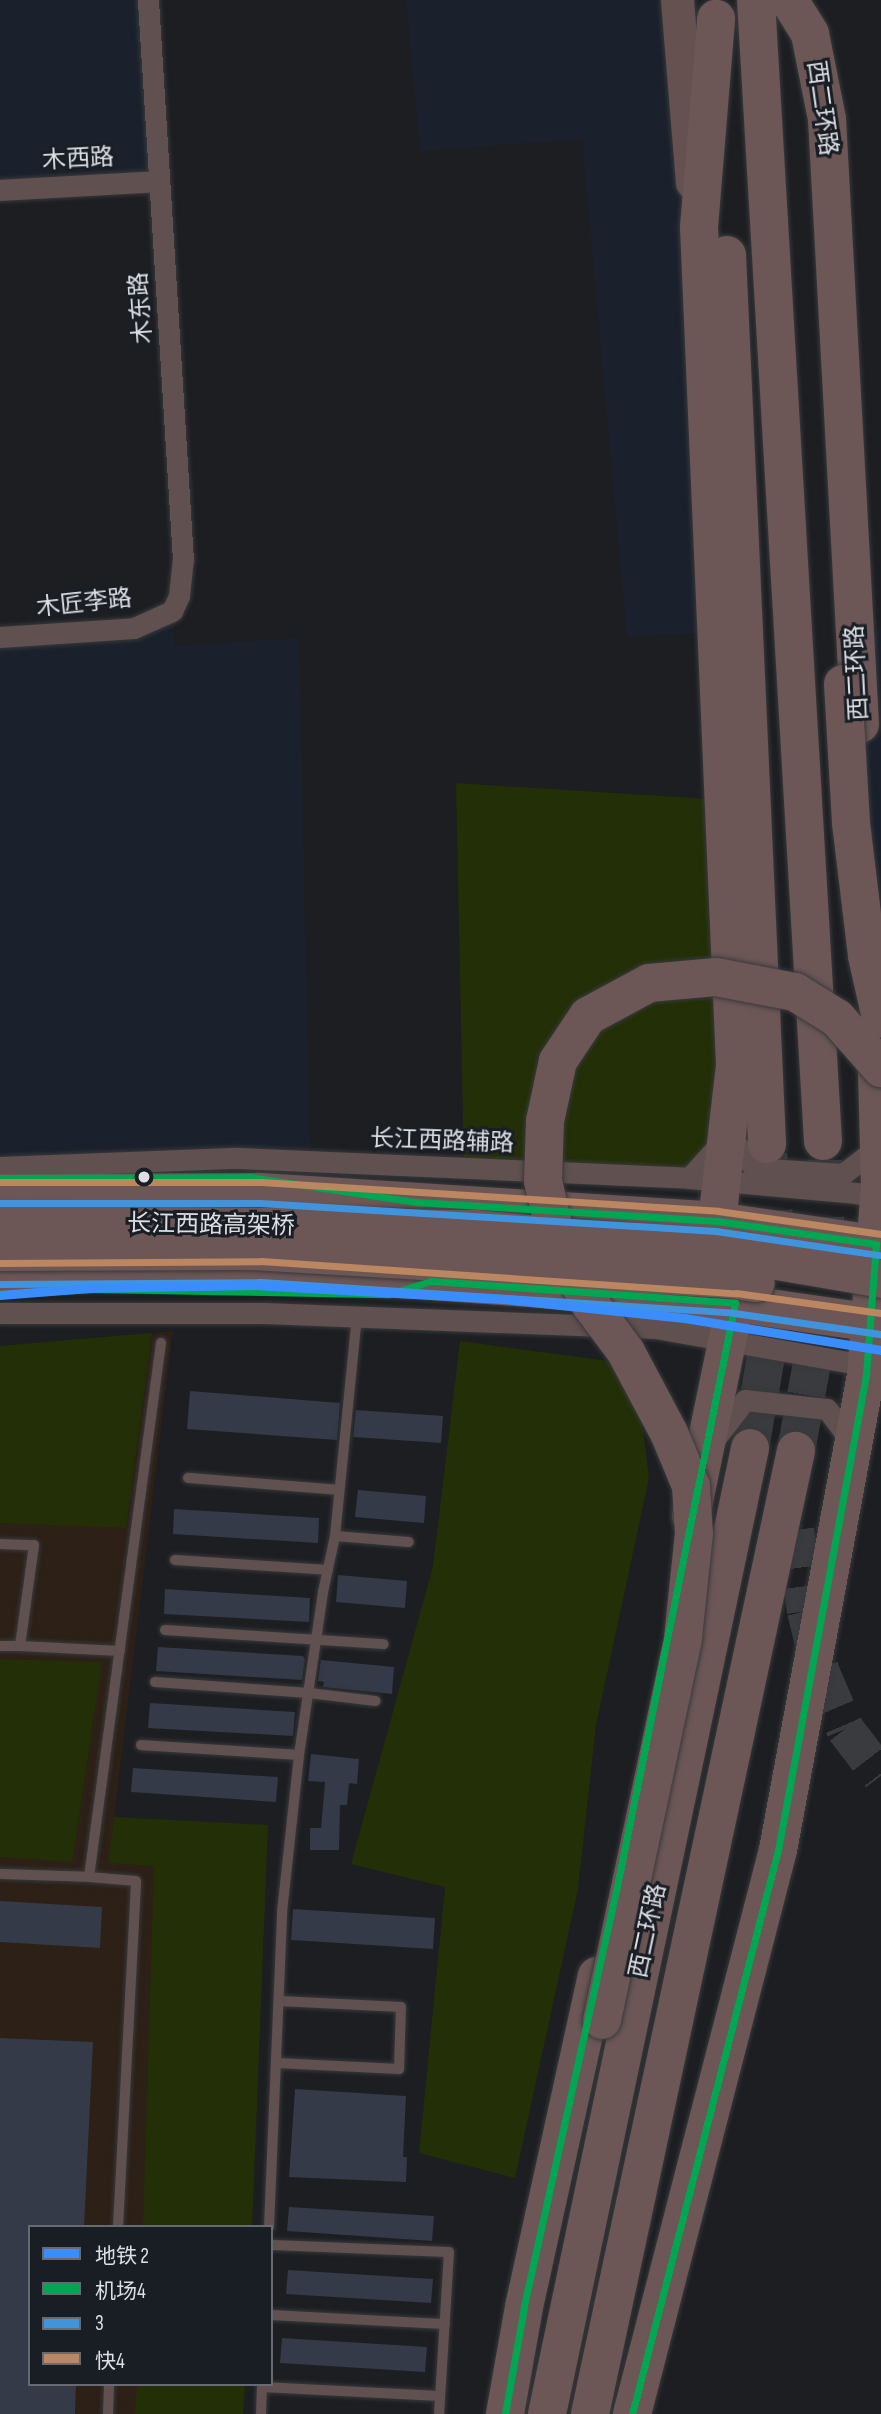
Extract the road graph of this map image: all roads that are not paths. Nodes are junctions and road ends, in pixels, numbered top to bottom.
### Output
1 (148, 0) edge
2 (677, 0) edge
3 (756, 0) edge
4 (782, 0) edge
5 (789, 0) edge
6 (716, 10) edge
7 (807, 17) edge
8 (159, 181) junction
9 (0, 190) edge
10 (699, 227) junction
11 (172, 611) joint
12 (0, 637) edge
13 (881, 1018) edge
14 (881, 1068) edge
15 (729, 1134) junction
16 (823, 1141) tunnel mouth
17 (767, 1144) tunnel mouth
18 (880, 1147) edge
19 (0, 1167) edge
20 (0, 1178) edge
21 (706, 1180) junction
22 (0, 1193) edge
23 (880, 1198) edge
24 (417, 1202) junction
25 (717, 1221) junction
26 (0, 1224) edge
27 (0, 1252) edge
28 (879, 1256) edge
29 (0, 1274) edge
30 (431, 1281) junction
31 (0, 1294) edge
32 (735, 1303) junction
33 (0, 1313) edge
34 (357, 1317) junction
35 (878, 1317) edge
36 (730, 1341) junction
37 (161, 1343) dead end
38 (874, 1367) edge
39 (853, 1444) junction
40 (750, 1448) tunnel mouth
41 (706, 1450) junction
42 (188, 1478) dead end
43 (339, 1490) junction
44 (795, 1530) tunnel mouth
45 (335, 1536) junction
46 (409, 1542) dead end
47 (0, 1544) edge
48 (175, 1560) dead end
49 (327, 1570) junction
50 (165, 1630) dead end
51 (316, 1639) junction
52 (384, 1644) dead end
53 (0, 1646) edge
54 (20, 1646) junction
55 (120, 1651) junction
56 (155, 1682) dead end
57 (309, 1693) junction
58 (376, 1701) dead end
59 (141, 1745) dead end
60 (299, 1755) junction
61 (0, 1874) edge
62 (89, 1877) junction
63 (279, 2001) junction
64 (276, 2063) junction
65 (118, 2225) edge
66 (269, 2225) edge
67 (273, 2245) edge
68 (273, 2315) edge
69 (444, 2324) junction
70 (109, 2386) edge
71 (262, 2386) edge
72 (440, 2396) junction
73 (108, 2414) edge
74 (261, 2414) edge
75 (439, 2414) edge
76 (505, 2414) edge
77 (521, 2414) edge
78 (547, 2414) edge
79 (590, 2414) edge
80 (632, 2414) edge

1 - 8 street, 木东路
2 - 10 main road, 西二环路
3 - 16 highway
4 - 13 highway, bridge
5 - 7 highway
6 - 10 highway
6 - 17 highway
7 - 18 highway, 西二环路
8 - 9 street, 木西路
8 - 11 street, 木东路
10 - 15 highway, 西二环路
11 - 12 street, 木匠李路
14 - 77 highway, bridge
15 - 18 street
15 - 21 highway, 西二环路
18 - 23 highway, 西二环路
19 - 21 street, 长江西路辅路
20 - 24 highway
21 - 23 street, 长江西路辅路
21 - 25 highway, 西二环路
22 - 24 highway
23 - 28 highway, 西二环路
24 - 25 highway
25 - 28 highway
25 - 32 highway, 西二环路
26 - 28 highway, 长江西路高架桥, bridge
27 - 35 highway, 长江西路高架桥, bridge
28 - 35 highway, 西二环路
29 - 30 highway
30 - 31 highway
30 - 32 highway
32 - 35 highway
32 - 36 highway, 西二环路
33 - 34 street
34 - 36 street
34 - 43 lane
35 - 38 highway, 西二环路
36 - 38 street
36 - 41 highway, 西二环路
37 - 55 lane
38 - 39 highway, 西二环路
39 - 41 street
39 - 80 highway, 西二环路
40 - 78 highway, 西二环路
41 - 76 highway, 西二环路
42 - 43 lane
43 - 45 lane
44 - 79 highway, 西二环路
45 - 46 lane
45 - 49 lane
47 - 54 lane
48 - 49 lane
49 - 51 lane
50 - 51 lane
51 - 52 lane
51 - 57 lane
53 - 54 lane
54 - 55 lane
55 - 62 lane
56 - 57 lane
57 - 58 lane
57 - 60 lane
59 - 60 lane
60 - 63 lane
61 - 62 lane
62 - 65 lane
63 - 64 lane
63 - 64 lane
64 - 66 lane
67 - 69 lane
68 - 69 lane
69 - 72 lane
70 - 73 lane
71 - 72 lane
71 - 74 lane
72 - 75 lane

